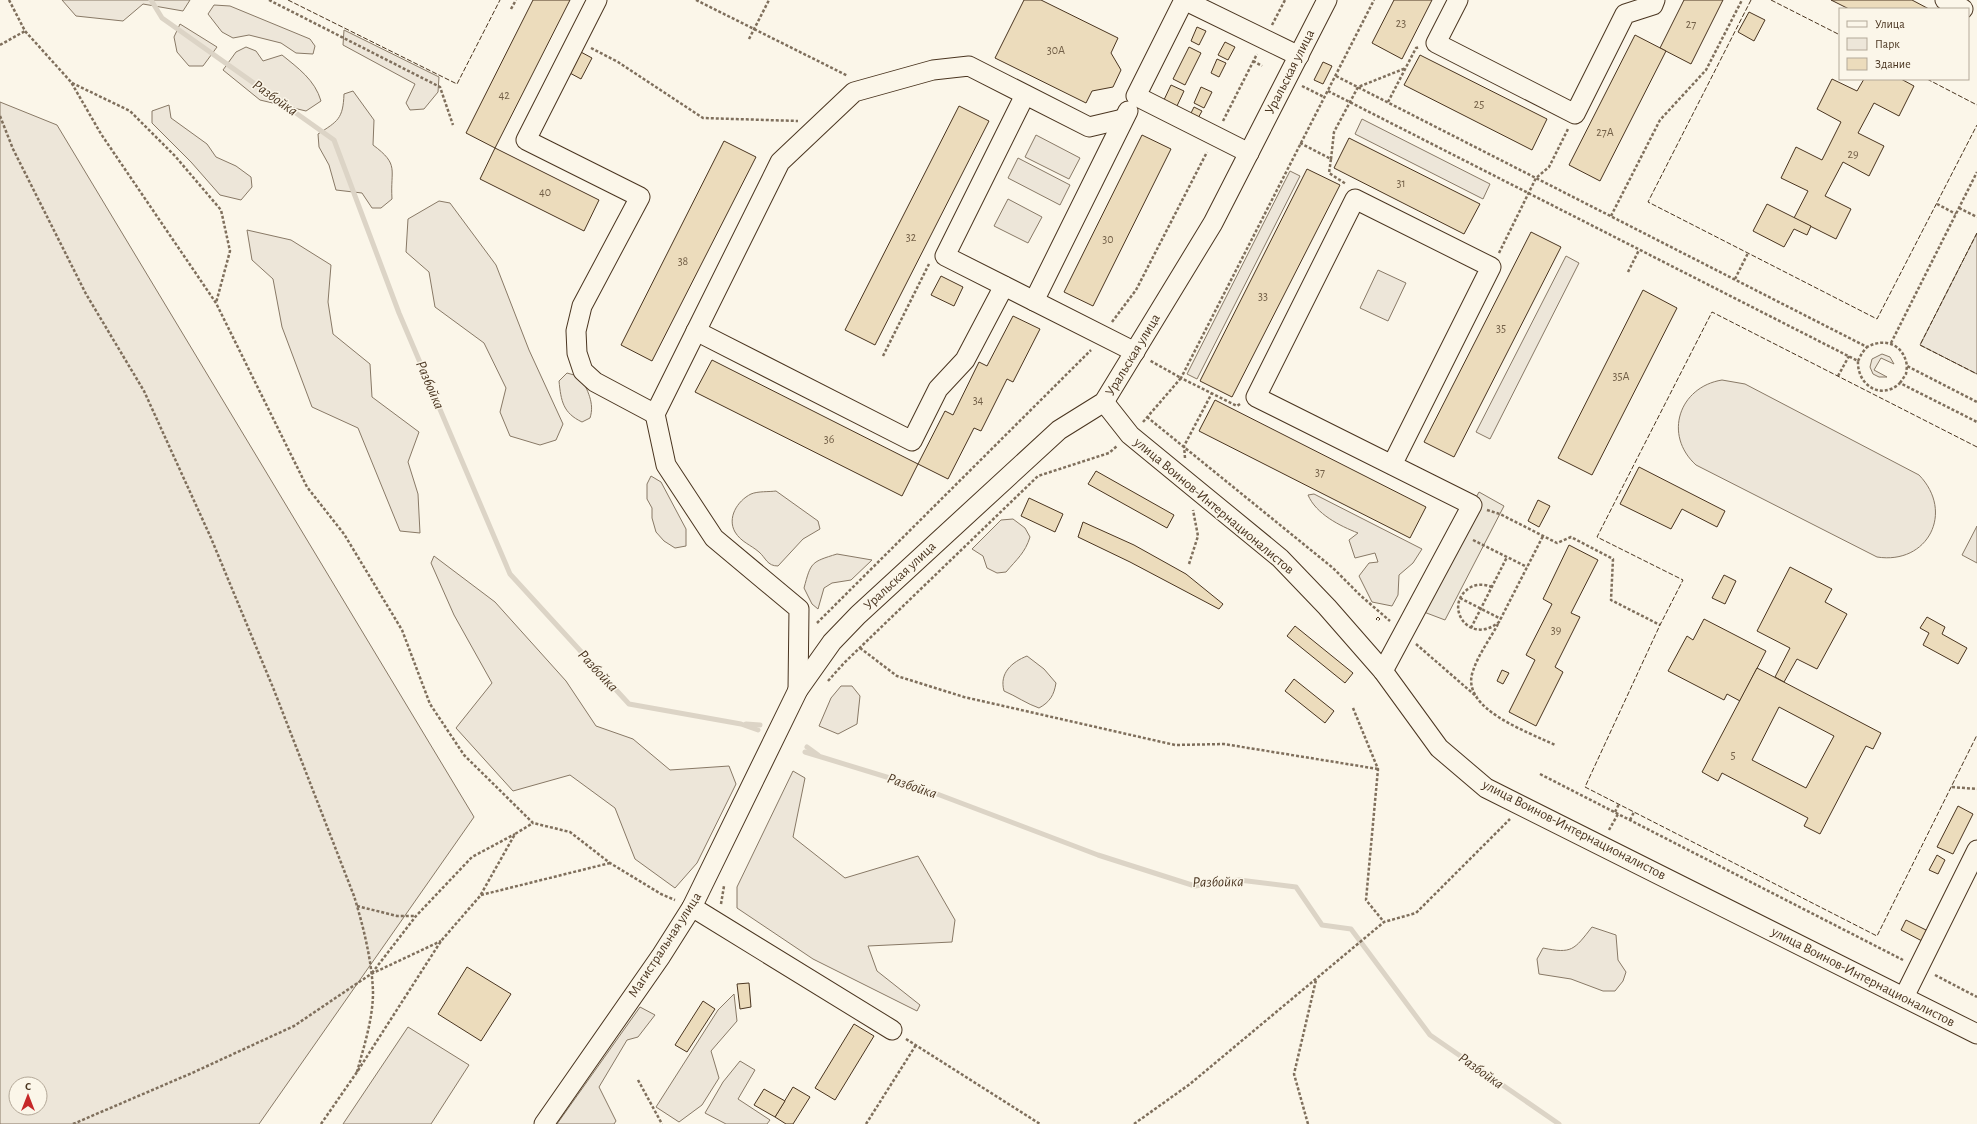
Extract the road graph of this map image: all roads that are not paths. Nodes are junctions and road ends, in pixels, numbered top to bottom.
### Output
1 (597, 0) edge
2 (1327, 0) edge
3 (1458, 0) edge
4 (1655, 0) edge
5 (1945, 0) edge
6 (1961, 8) edge
7 (1298, 56) junction
8 (1025, 95) junction
9 (1136, 96) junction
10 (1123, 119) junction
11 (1249, 152) junction
12 (1004, 286) junction
13 (1034, 301) junction
14 (696, 331) junction
15 (1135, 352) junction
16 (1104, 402) junction
17 (655, 414) junction
18 (1392, 465) junction
19 (1383, 671) junction
20 (798, 690) junction
21 (1977, 850) edge
22 (692, 907) junction
23 (1904, 997) junction
24 (892, 1030) road end
25 (1977, 1034) edge
26 (544, 1124) edge

1 - 17 street
2 - 7 street, Уральская улица
3 - 4 street
5 - 6 street
7 - 9 street
7 - 11 street, Уральская улица
8 - 10 street
8 - 12 street
8 - 14 street
9 - 10 street
9 - 11 street
10 - 13 street
11 - 15 street, Уральская улица
12 - 13 street
12 - 14 street
13 - 15 street
14 - 17 street
15 - 16 street, Уральская улица
16 - 19 street, улица Воинов-Интернационалистов
16 - 20 street, Уральская улица
17 - 20 street
18 - 18 street
18 - 19 street
19 - 23 street, улица Воинов-Интернационалистов
20 - 22 street, Магистральная улица
21 - 23 street
22 - 24 street
22 - 26 street, Магистральная улица
23 - 25 street, улица Воинов-Интернационалистов

